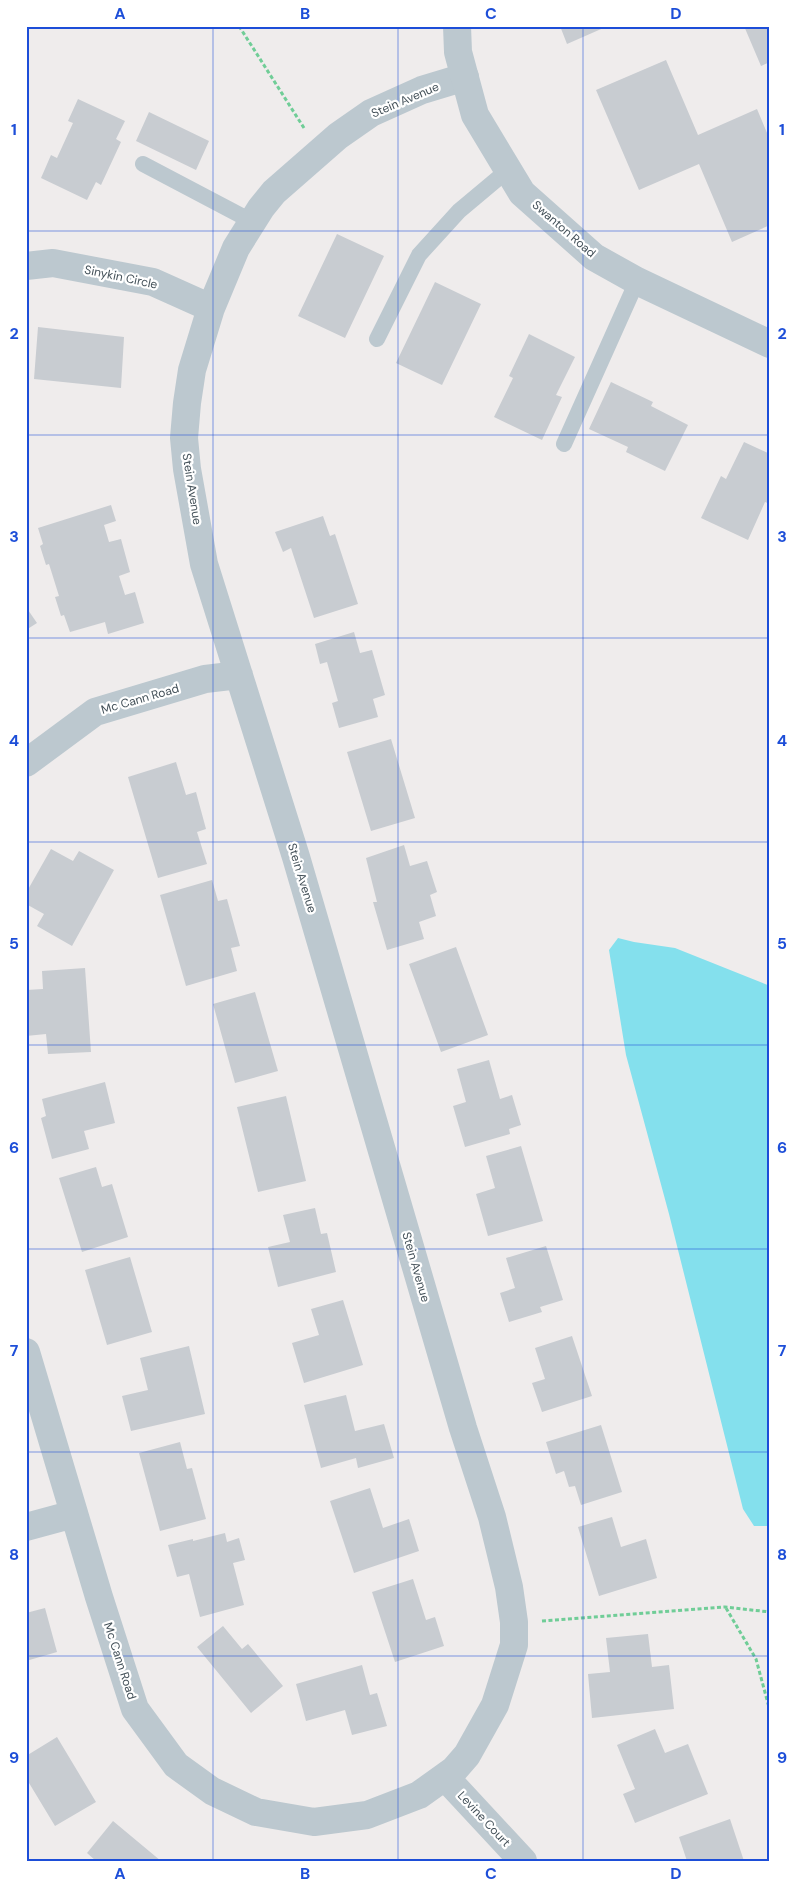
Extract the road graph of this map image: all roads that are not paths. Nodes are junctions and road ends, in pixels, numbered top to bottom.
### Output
1 (457, 26) edge
2 (465, 76) junction
3 (143, 164) dead end
4 (508, 170) junction
5 (253, 222) junction
6 (26, 266) edge
7 (638, 281) junction
8 (211, 308) junction
9 (377, 339) dead end
10 (770, 344) edge
11 (564, 444) dead end
12 (239, 674) junction
13 (26, 763) edge
14 (26, 1352) edge
15 (74, 1514) junction
16 (26, 1527) edge
17 (445, 1777) junction
18 (523, 1861) edge

1 - 2 street, Swanton Road
2 - 4 street, Swanton Road
2 - 5 street, Stein Avenue
3 - 5 lane
4 - 7 street, Swanton Road
4 - 9 lane
5 - 8 street, Stein Avenue
6 - 8 street, Sinykin Circle
7 - 10 street, Swanton Road
7 - 11 lane
8 - 12 street, Stein Avenue
12 - 13 street, Mc Cann Road
12 - 17 street, Stein Avenue
14 - 15 street, Mc Cann Road
15 - 16 street
15 - 17 street, Mc Cann Road
17 - 18 street, Levine Court

